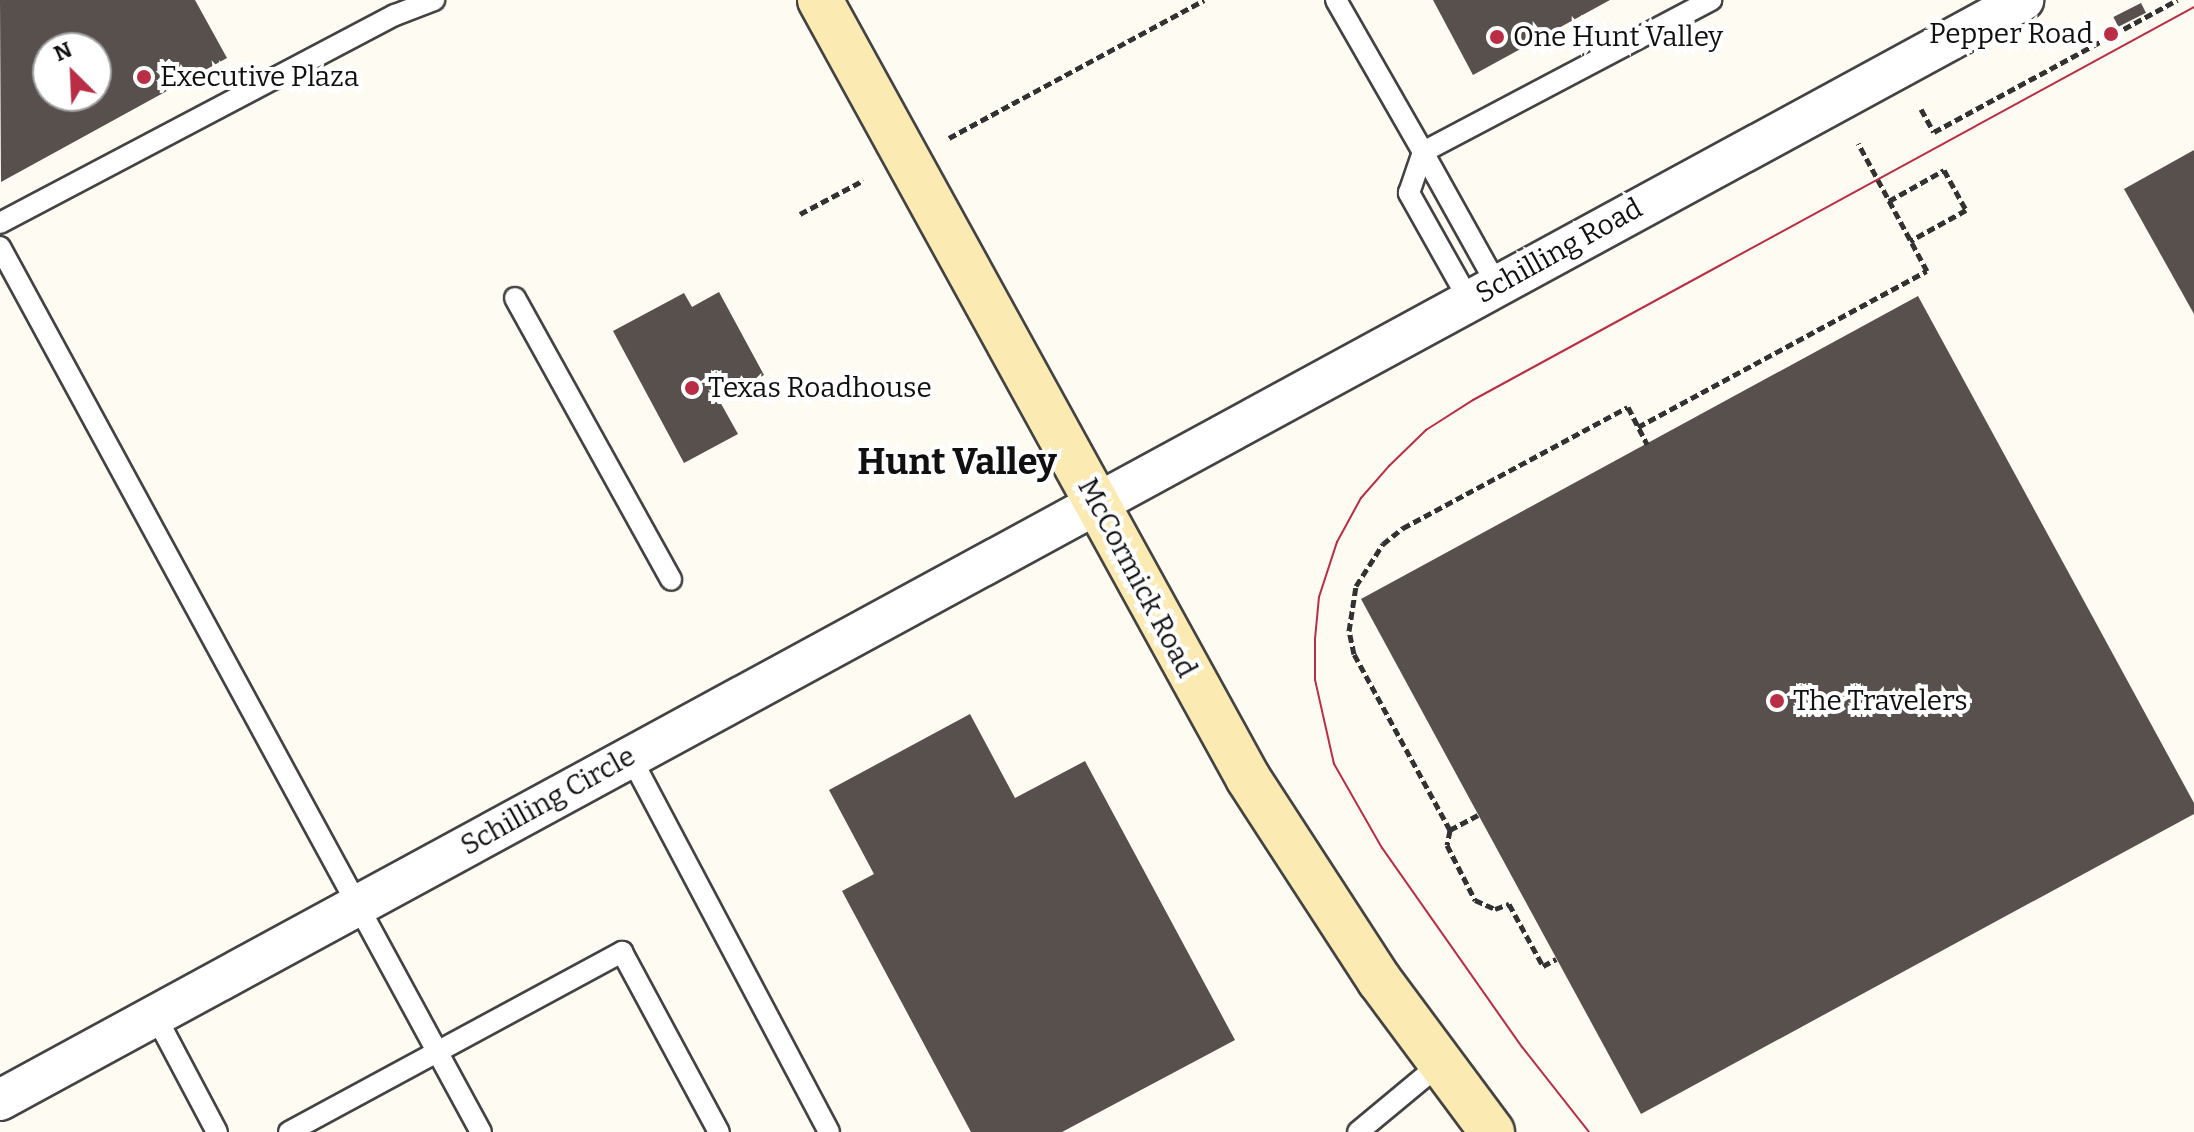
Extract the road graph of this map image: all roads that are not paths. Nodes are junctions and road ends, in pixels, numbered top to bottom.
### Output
1 (434, 0) edge
2 (820, 0) edge
3 (1336, 0) edge
4 (1711, 0) edge
5 (2023, 0) edge
6 (391, 8) edge
7 (1423, 152) junction
8 (0, 223) edge
9 (0, 247) edge
10 (1483, 292) junction
11 (515, 298) dead end
12 (1096, 502) junction
13 (671, 580) dead end
14 (630, 756) junction
15 (358, 904) junction
16 (155, 1015) junction
17 (438, 1052) junction
18 (1440, 1064) junction
19 (0, 1100) edge
20 (217, 1132) edge
21 (289, 1132) edge
22 (481, 1132) edge
23 (719, 1132) edge
24 (829, 1132) edge
25 (1358, 1132) edge
26 (1492, 1132) edge

1 - 6 lane
2 - 12 main road, McCormick Road
3 - 7 lane
4 - 7 lane
5 - 10 street, Schilling Road
6 - 8 lane
7 - 10 lane
7 - 10 lane
9 - 15 lane
10 - 12 street, Schilling Road
11 - 13 lane
12 - 14 street, Schilling Circle
12 - 18 main road, McCormick Road
14 - 15 street, Schilling Circle
14 - 24 lane
15 - 16 street, Schilling Circle
15 - 17 lane
16 - 19 street, Schilling Circle
16 - 20 lane
17 - 21 lane
17 - 22 lane
17 - 23 lane
18 - 25 lane
18 - 26 main road, McCormick Road

